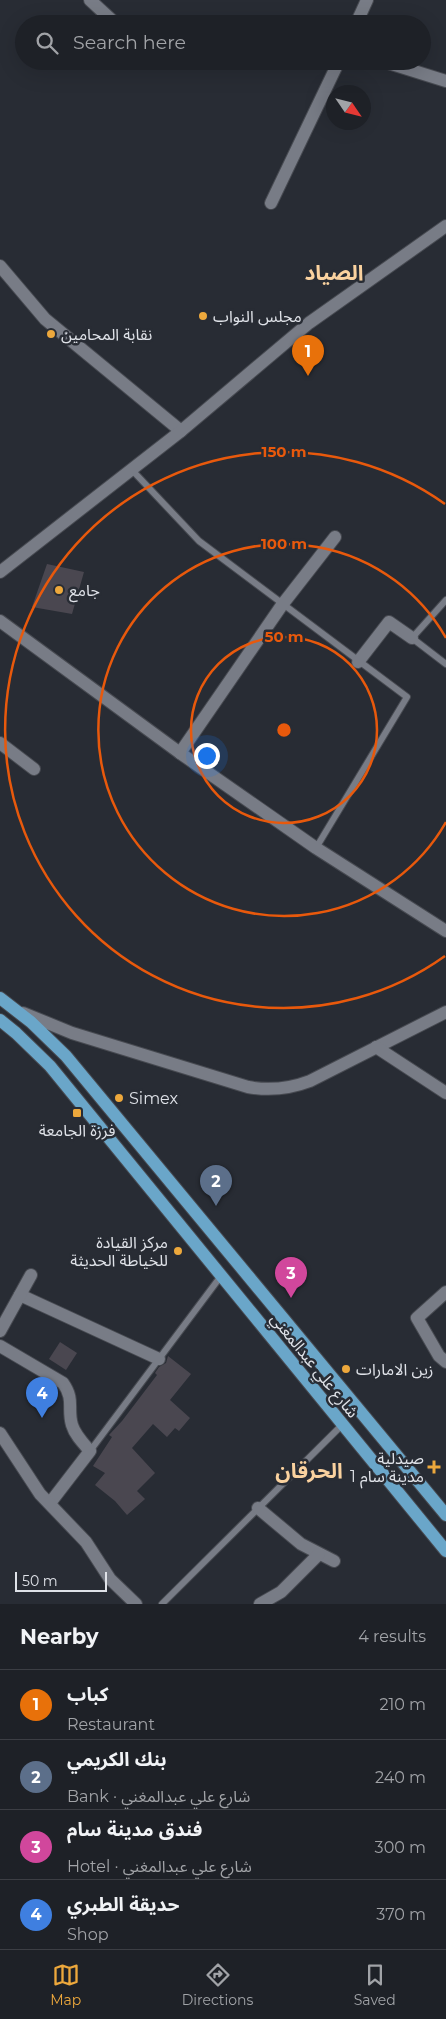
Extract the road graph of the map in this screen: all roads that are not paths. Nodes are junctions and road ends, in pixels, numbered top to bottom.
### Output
1 (90, 0) edge
2 (367, 0) edge
3 (106, 15) edge
4 (360, 15) edge
5 (335, 70) edge
6 (411, 70) edge
7 (446, 81) edge
8 (271, 203) dead end
9 (446, 226) edge
10 (0, 266) edge
11 (181, 431) junction
12 (132, 470) junction
13 (334, 537) dead end
14 (0, 572) edge
15 (446, 600) edge
16 (282, 605) junction
17 (0, 621) edge
18 (412, 638) junction
19 (358, 662) junction
20 (446, 664) edge
21 (0, 743) edge
22 (180, 753) junction
23 (34, 769) dead end
24 (316, 848) junction
25 (446, 932) edge
26 (0, 998) edge
27 (18, 1011) junction
28 (446, 1012) edge
29 (0, 1020) edge
30 (376, 1047) junction
31 (66, 1056) junction
32 (50, 1066) junction
33 (446, 1093) edge
34 (31, 1275) dead end
35 (221, 1276) junction
36 (446, 1292) edge
37 (20, 1295) junction
38 (0, 1331) edge
39 (0, 1346) edge
40 (159, 1359) junction
41 (446, 1362) edge
42 (342, 1424) junction
43 (0, 1433) edge
44 (90, 1452) junction
45 (50, 1503) junction
46 (258, 1508) junction
47 (446, 1515) edge
48 (446, 1551) edge
49 (319, 1554) junction
50 (334, 1562) dead end
51 (136, 1604) edge
52 (162, 1604) edge
53 (260, 1604) edge

1 - 3 street
2 - 4 street
5 - 8 street
6 - 7 street
9 - 11 street
10 - 11 street
11 - 12 street
12 - 14 street
12 - 16 lane
13 - 16 street
15 - 18 lane
16 - 19 lane
16 - 22 street
17 - 22 street
18 - 19 street
18 - 20 lane
19 - 24 lane
21 - 23 street
22 - 24 street
24 - 25 street
26 - 27 main road, شارع علي عبدالمغني
27 - 30 street
27 - 31 main road, شارع علي عبدالمغني
28 - 30 street
29 - 32 main road, شارع علي عبدالمغني
30 - 33 street
31 - 32 main road
31 - 47 main road, شارع علي عبدالمغني
32 - 35 main road, شارع علي عبدالمغني
34 - 37 street
35 - 40 lane
35 - 42 main road, شارع علي عبدالمغني
36 - 41 street
37 - 38 street
37 - 40 street
39 - 44 street
40 - 44 lane
42 - 46 lane
42 - 48 main road, شارع علي عبدالمغني
43 - 45 street
44 - 45 street
45 - 51 street
46 - 49 street
46 - 52 lane
49 - 50 street
49 - 53 street

